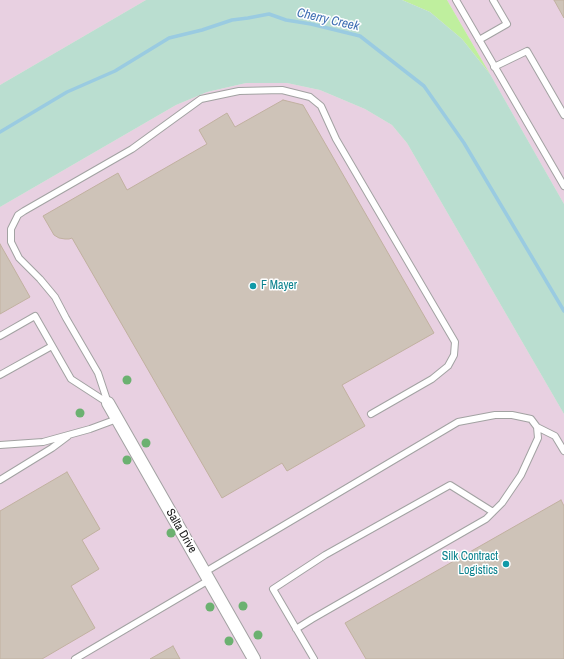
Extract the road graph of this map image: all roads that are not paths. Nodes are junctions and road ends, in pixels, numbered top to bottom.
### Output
1 (456, 0) edge
2 (493, 0) edge
3 (479, 40) junction
4 (494, 67) junction
5 (564, 115) edge
6 (564, 172) edge
7 (558, 176) junction
8 (564, 186) edge
9 (0, 336) edge
10 (52, 346) junction
11 (0, 375) edge
12 (108, 403) junction
13 (371, 414) dead end
14 (117, 418) junction
15 (537, 427) junction
16 (70, 434) junction
17 (0, 445) edge
18 (564, 451) edge
19 (0, 480) edge
20 (493, 512) junction
21 (207, 576) junction
22 (296, 629) junction
23 (76, 659) edge
24 (254, 659) edge
25 (314, 659) edge

1 - 3 lane
2 - 3 lane
3 - 4 lane
4 - 5 lane
4 - 7 lane
6 - 7 lane
7 - 8 lane
9 - 10 lane
10 - 11 lane
10 - 12 lane
12 - 13 lane
12 - 14 street, Salta Drive
14 - 16 lane
14 - 21 street, Salta Drive
15 - 18 lane
15 - 20 lane
15 - 21 lane
16 - 17 lane
16 - 19 lane
20 - 22 lane
20 - 22 lane
21 - 23 lane
21 - 24 street, Salta Drive
22 - 25 lane

